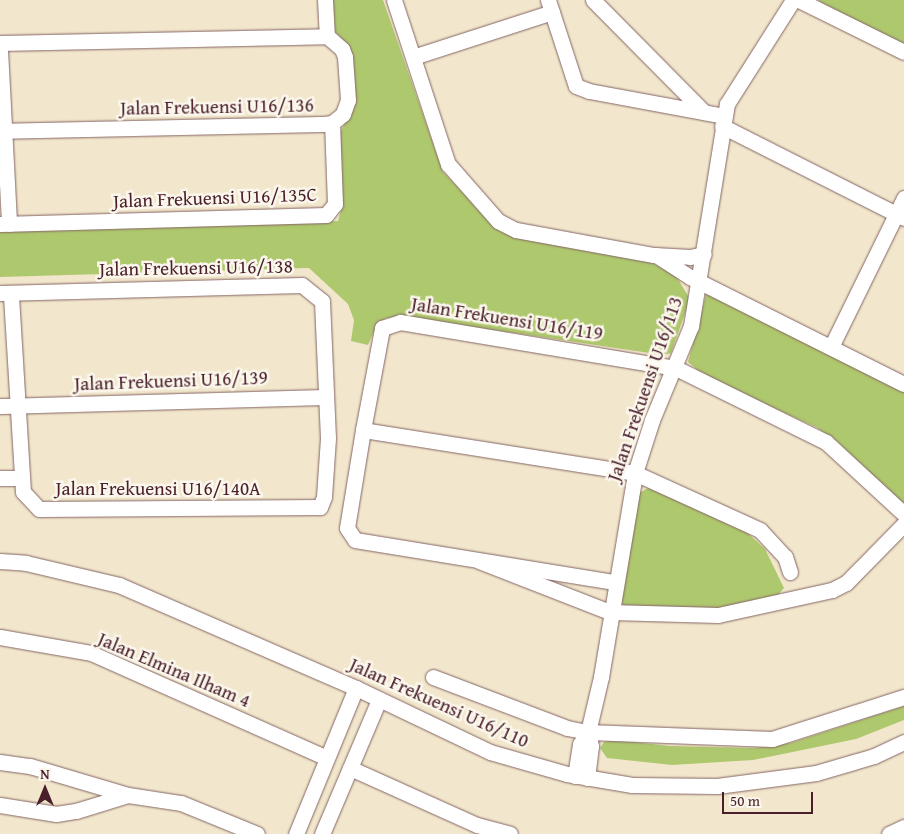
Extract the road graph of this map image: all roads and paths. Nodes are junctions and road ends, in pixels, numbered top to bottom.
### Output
1 (325, 0) edge
2 (394, 0) edge
3 (593, 0) edge
4 (794, 0) edge
5 (799, 0) edge
6 (550, 6) edge
7 (327, 36) junction
8 (0, 43) edge
9 (0, 50) edge
10 (904, 52) edge
11 (413, 57) junction
12 (704, 112) junction
13 (723, 121) junction
14 (332, 123) junction
15 (2, 131) edge
16 (904, 198) edge
17 (900, 216) edge
18 (4, 224) edge
19 (704, 254) junction
20 (654, 255) junction
21 (701, 280) junction
22 (5, 293) edge
23 (831, 347) junction
24 (676, 368) junction
25 (904, 384) edge
26 (326, 397) junction
27 (18, 405) junction
28 (0, 406) edge
29 (363, 430) junction
30 (634, 473) junction
31 (0, 478) edge
32 (22, 478) junction
33 (320, 507) joint
34 (904, 514) edge
35 (904, 524) edge
36 (0, 561) edge
37 (479, 561) junction
38 (790, 572) dead end
39 (615, 582) junction
40 (610, 612) junction
41 (0, 637) edge
42 (434, 676) dead end
43 (356, 688) junction
44 (904, 697) edge
45 (379, 700) junction
46 (588, 732) junction
47 (904, 742) edge
48 (327, 758) junction
49 (0, 762) edge
50 (350, 768) junction
51 (581, 777) junction
52 (128, 795) junction
53 (0, 805) edge
54 (904, 827) edge
55 (256, 834) edge
56 (297, 834) edge
57 (307, 834) edge
58 (322, 834) edge
59 (510, 834) edge
60 (889, 834) edge

1 - 7 street
2 - 11 street
3 - 12 street
4 - 13 street, Jalan Frekuensi U16/113
5 - 10 street
6 - 11 street
6 - 12 street
7 - 8 street
7 - 14 street, Jalan Frekuensi U16/136
9 - 15 street
11 - 20 street
12 - 13 street
13 - 17 street
13 - 19 street, Jalan Frekuensi U16/113
14 - 15 street, Jalan Frekuensi U16/136
14 - 18 street, Jalan Frekuensi U16/135C
15 - 18 street
16 - 17 street
17 - 23 street
19 - 20 street
19 - 21 street, Jalan Frekuensi U16/113
20 - 21 street
21 - 23 street
21 - 24 street, Jalan Frekuensi U16/113
22 - 26 street, Jalan Frekuensi U16/138
22 - 27 street, Jalan Frekuensi U16/140A
23 - 25 street
24 - 29 street, Jalan Frekuensi U16/119
24 - 30 street, Jalan Frekuensi U16/113
24 - 34 street, Jalan Frekuensi U16/119
26 - 27 street, Jalan Frekuensi U16/139
26 - 33 street, Jalan Frekuensi U16/138
27 - 28 street, Jalan Frekuensi U16/139
27 - 32 street, Jalan Frekuensi U16/140A
29 - 30 street
29 - 37 street, Jalan Frekuensi U16/119
30 - 38 street
30 - 39 street, Jalan Frekuensi U16/113
31 - 32 street
32 - 33 street, Jalan Frekuensi U16/140A
35 - 40 street
36 - 43 street, Jalan Frekuensi U16/110
37 - 39 street
37 - 40 street
39 - 40 street, Jalan Frekuensi U16/113
40 - 46 street, Jalan Frekuensi U16/113
41 - 48 street, Jalan Elmina Ilham 4
42 - 46 street
43 - 45 street, Jalan Frekuensi U16/110
43 - 48 street
44 - 46 street
45 - 50 street
45 - 51 street, Jalan Frekuensi U16/110
46 - 51 street, Jalan Frekuensi U16/113
47 - 51 street, Jalan Frekuensi U16/110
48 - 56 street
49 - 52 street
50 - 58 street
50 - 59 street
52 - 53 street
52 - 55 street
54 - 60 street
56 - 57 street

